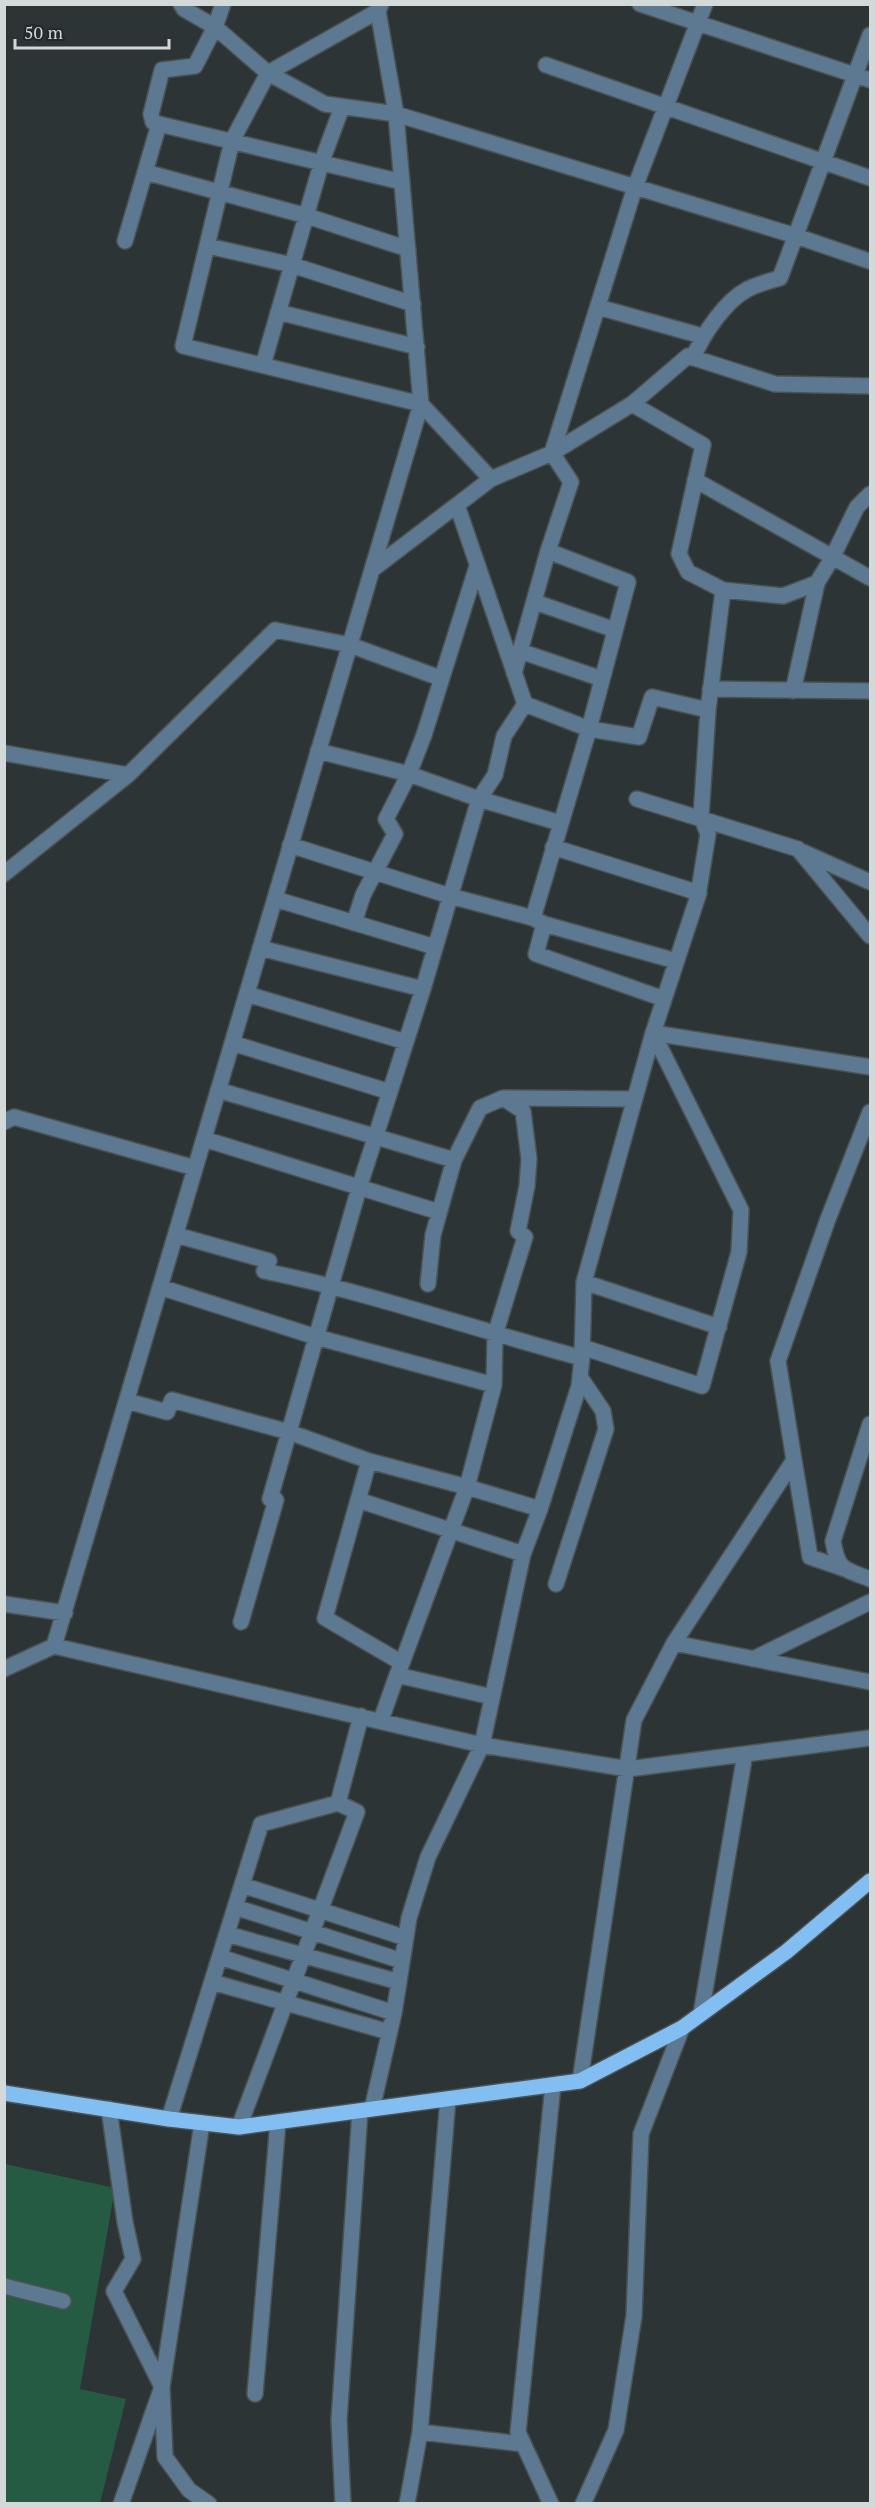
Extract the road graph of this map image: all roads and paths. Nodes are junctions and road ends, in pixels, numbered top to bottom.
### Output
1 (181, 4) edge
2 (224, 4) edge
3 (640, 4) edge
4 (705, 4) edge
5 (380, 8) edge
6 (697, 24) junction
7 (215, 27) junction
8 (870, 35) edge
9 (546, 65) dead end
10 (268, 73) junction
11 (856, 75) junction
12 (870, 80) edge
13 (666, 106) junction
14 (342, 107) junction
15 (396, 114) junction
16 (159, 124) junction
17 (232, 141) junction
18 (322, 161) junction
19 (824, 162) junction
20 (145, 172) junction
21 (870, 177) edge
22 (402, 182) junction
23 (635, 187) junction
24 (222, 192) junction
25 (307, 216) junction
26 (796, 236) junction
27 (125, 241) dead end
28 (208, 246) junction
29 (408, 249) junction
30 (869, 261) edge
31 (292, 266) junction
32 (413, 304) junction
33 (598, 307) junction
34 (278, 312) junction
35 (702, 336) junction
36 (417, 347) junction
37 (693, 358) junction
38 (263, 365) junction
39 (870, 386) edge
40 (422, 404) junction
41 (632, 404) junction
42 (552, 453) junction
43 (490, 479) junction
44 (695, 480) junction
45 (870, 494) edge
46 (457, 505) junction
47 (548, 551) junction
48 (832, 558) junction
49 (477, 566) junction
50 (373, 569) junction
51 (870, 578) edge
52 (817, 583) junction
53 (723, 591) junction
54 (535, 602) junction
55 (615, 630) junction
56 (350, 645) junction
57 (520, 651) junction
58 (514, 673) junction
59 (440, 678) junction
60 (602, 679) junction
61 (710, 689) junction
62 (793, 691) junction
63 (870, 691) edge
64 (525, 704) junction
65 (708, 710) junction
66 (589, 729) junction
67 (318, 751) junction
68 (4, 753) edge
69 (409, 774) junction
70 (128, 775) junction
71 (637, 798) dead end
72 (479, 799) junction
73 (701, 817) junction
74 (560, 823) junction
75 (290, 845) junction
76 (553, 847) junction
77 (798, 849) junction
78 (375, 872) junction
79 (4, 874) edge
80 (870, 882) edge
81 (699, 893) junction
82 (450, 896) junction
83 (275, 899) junction
84 (539, 921) junction
85 (354, 923) junction
86 (870, 936) edge
87 (435, 947) junction
88 (260, 948) junction
89 (676, 961) junction
90 (423, 989) junction
91 (247, 994) junction
92 (664, 999) junction
93 (653, 1033) junction
94 (406, 1042) junction
95 (232, 1043) junction
96 (870, 1067) edge
97 (218, 1090) junction
98 (390, 1092) junction
99 (503, 1098) junction
100 (635, 1099) junction
101 (870, 1112) edge
102 (4, 1122) edge
103 (375, 1137) junction
104 (204, 1139) junction
105 (454, 1160) junction
106 (195, 1168) junction
107 (359, 1188) junction
108 (439, 1212) junction
109 (176, 1235) junction
110 (584, 1282) junction
111 (428, 1284) dead end
112 (331, 1285) junction
113 (160, 1287) junction
114 (719, 1327) junction
115 (495, 1335) junction
116 (316, 1337) junction
117 (582, 1352) junction
118 (580, 1377) junction
119 (494, 1385) junction
120 (127, 1401) junction
121 (870, 1424) edge
122 (289, 1432) junction
123 (794, 1460) junction
124 (369, 1461) junction
125 (467, 1487) junction
126 (358, 1500) junction
127 (540, 1509) junction
128 (452, 1529) junction
129 (523, 1554) junction
130 (556, 1584) dead end
131 (870, 1602) edge
132 (4, 1604) edge
133 (64, 1613) junction
134 (241, 1622) dead end
135 (674, 1643) junction
136 (54, 1646) junction
137 (753, 1659) junction
138 (4, 1669) edge
139 (400, 1669) junction
140 (870, 1682) edge
141 (492, 1697) junction
142 (361, 1716) junction
143 (381, 1720) junction
144 (870, 1738) edge
145 (482, 1745) junction
146 (745, 1754) junction
147 (627, 1769) junction
148 (338, 1803) junction
149 (870, 1881) edge
150 (242, 1885) junction
151 (235, 1907) junction
152 (321, 1910) junction
153 (312, 1932) junction
154 (227, 1934) junction
155 (406, 1938) junction
156 (303, 1956) junction
157 (220, 1957) junction
158 (402, 1962) junction
159 (295, 1980) junction
160 (212, 1982) junction
161 (399, 1982) junction
162 (286, 2004) junction
163 (394, 2013) junction
164 (701, 2014) junction
165 (682, 2028) junction
166 (389, 2032) junction
167 (580, 2081) junction
168 (553, 2085) junction
169 (4, 2093) edge
170 (448, 2099) junction
171 (109, 2109) junction
172 (366, 2110) junction
173 (169, 2119) junction
174 (278, 2122) junction
175 (202, 2123) junction
176 (239, 2127) junction
177 (4, 2286) edge
178 (63, 2301) dead end
179 (162, 2387) junction
180 (255, 2394) dead end
181 (420, 2432) junction
182 (523, 2444) junction
183 (121, 2504) edge
184 (209, 2504) edge
185 (343, 2504) edge
186 (407, 2504) edge
187 (551, 2504) edge
188 (583, 2504) edge

1 - 7 street
2 - 7 street
3 - 6 street
4 - 6 street
5 - 10 street
5 - 15 street
6 - 11 street
6 - 13 street
7 - 10 street
7 - 16 street
8 - 11 street
9 - 13 street
10 - 14 street
10 - 17 street
11 - 12 street
11 - 19 street
13 - 19 street
13 - 23 street
14 - 15 street
14 - 18 street
15 - 22 street
15 - 23 street
16 - 17 street
16 - 20 street
17 - 18 street
17 - 24 street
18 - 22 street
18 - 25 street
19 - 21 street
19 - 26 street
20 - 24 street
20 - 27 street
22 - 29 street
23 - 26 street
23 - 33 street
24 - 25 street
24 - 28 street
25 - 29 street
25 - 31 street
26 - 30 street
26 - 35 street
28 - 31 street
28 - 38 street
29 - 32 street
31 - 32 street
31 - 34 street
32 - 36 street
33 - 35 street
33 - 42 street
34 - 36 street
34 - 38 street
35 - 37 street
36 - 40 street
37 - 39 street
37 - 41 street
38 - 40 street
40 - 43 street
40 - 50 street
41 - 42 street
41 - 44 street
42 - 43 street
42 - 47 street
43 - 46 street
44 - 48 street
44 - 53 street
45 - 48 street
46 - 49 street
46 - 50 street
47 - 54 street
47 - 55 street
48 - 51 street
48 - 52 street
49 - 58 street
49 - 59 street
50 - 56 street
52 - 53 street
52 - 62 street
53 - 61 street
54 - 55 street
54 - 57 street
55 - 60 street
56 - 59 street
56 - 67 street
56 - 70 street
57 - 58 street
57 - 60 street
58 - 64 street
59 - 69 street
60 - 66 street
61 - 62 street
61 - 65 street
62 - 63 street
64 - 66 street
64 - 72 street
65 - 66 street
65 - 73 street
66 - 74 street
67 - 69 street
67 - 75 street
68 - 70 street
69 - 72 street
69 - 78 street
70 - 79 street
71 - 73 street
72 - 74 street
72 - 82 street
73 - 77 street
73 - 81 street
74 - 76 street
75 - 78 street
75 - 83 street
76 - 81 street
76 - 84 street
77 - 80 street
77 - 86 street
78 - 82 street
78 - 85 street
81 - 89 street
82 - 84 street
82 - 87 street
83 - 85 street
83 - 88 street
84 - 89 street
84 - 92 street
85 - 87 street
87 - 90 street
88 - 90 street
88 - 91 street
89 - 92 street
90 - 94 street
91 - 94 street
91 - 95 street
92 - 93 street
93 - 96 street
93 - 100 street
93 - 114 street
94 - 98 street
95 - 97 street
95 - 98 street
97 - 103 street
97 - 104 street
98 - 103 street
99 - 100 street
99 - 105 street
99 - 115 street
100 - 110 street
101 - 123 street
102 - 106 street
103 - 105 street
103 - 107 street
104 - 106 street
104 - 107 street
105 - 108 street
106 - 109 street
107 - 108 street
107 - 112 street
108 - 111 street
109 - 112 street
109 - 113 street
110 - 114 street
110 - 117 street
112 - 115 street
112 - 116 street
113 - 116 street
113 - 120 street
114 - 117 street
115 - 117 street
115 - 119 street
116 - 119 street
116 - 122 street
117 - 118 street
118 - 127 street
118 - 130 street
119 - 125 street
120 - 122 street
120 - 133 street
121 - 123 street
122 - 124 street
122 - 134 street
123 - 135 street
124 - 125 street
124 - 126 street
125 - 127 street
125 - 128 street
126 - 128 street
126 - 139 street
127 - 129 street
128 - 129 street
128 - 139 street
129 - 141 street
131 - 137 street
132 - 133 street
133 - 136 street
135 - 137 street
135 - 147 street
136 - 138 street
136 - 142 street
137 - 140 street
139 - 141 street
139 - 143 street
141 - 145 street
142 - 143 street
142 - 148 street
143 - 145 street
144 - 146 street
145 - 147 street
145 - 155 street
146 - 147 street
146 - 164 street
147 - 167 street
148 - 150 street
148 - 152 street
149 - 164 main road
150 - 151 street
150 - 152 street
151 - 153 street
151 - 154 street
152 - 153 street
152 - 155 street
153 - 156 street
153 - 158 street
154 - 156 street
154 - 157 street
155 - 158 street
156 - 159 street
156 - 161 street
157 - 159 street
157 - 160 street
158 - 161 street
159 - 162 street
159 - 163 street
160 - 162 street
160 - 173 street
161 - 163 street
162 - 166 street
162 - 176 street
163 - 166 street
164 - 165 main road
165 - 167 main road
165 - 188 street
166 - 172 street
167 - 168 main road
168 - 170 main road
168 - 182 street
169 - 171 main road
170 - 172 main road
170 - 181 street
171 - 173 main road
171 - 179 street
172 - 174 main road
172 - 185 street
173 - 175 main road
174 - 176 main road
174 - 180 street
175 - 176 main road
175 - 179 street
177 - 178 street
179 - 183 street
179 - 184 street
181 - 182 street
181 - 186 street
182 - 187 street

